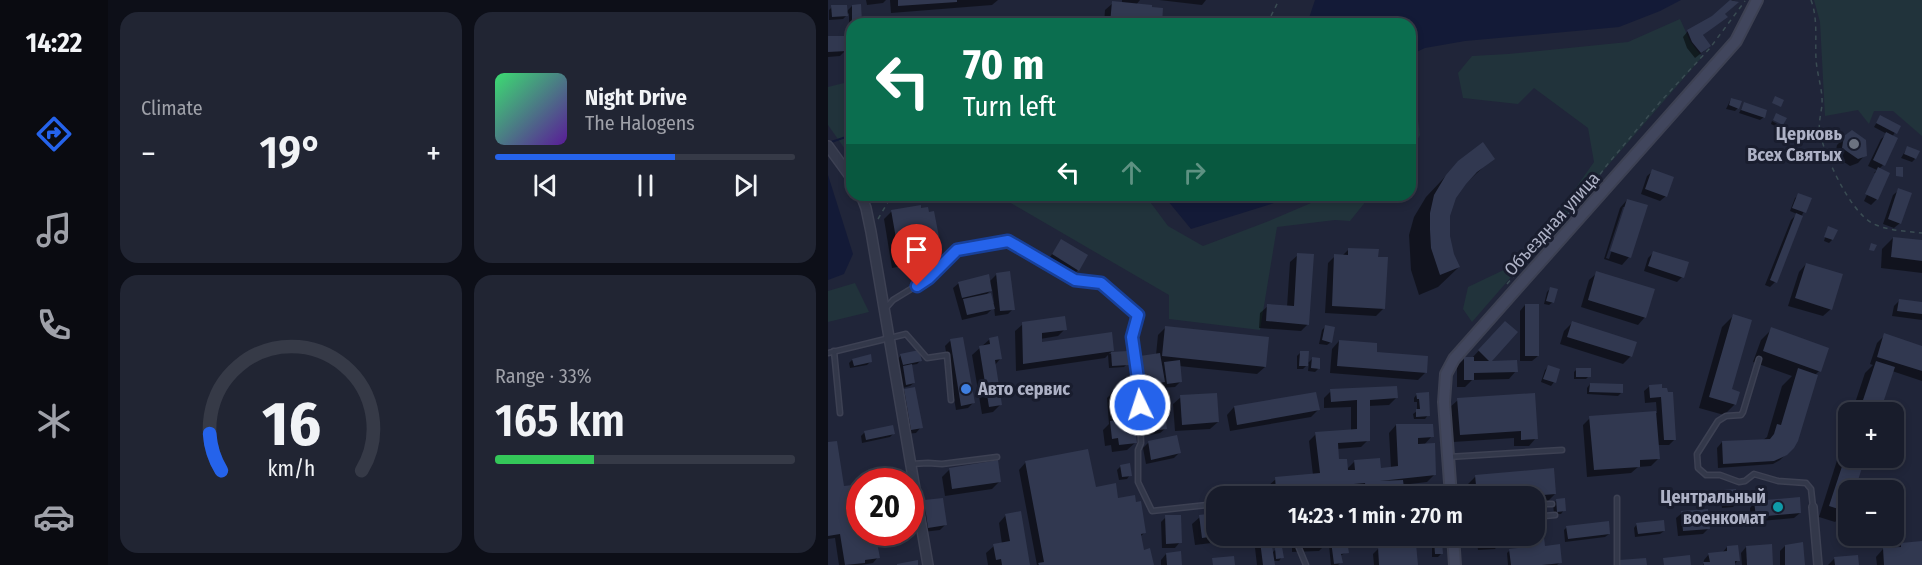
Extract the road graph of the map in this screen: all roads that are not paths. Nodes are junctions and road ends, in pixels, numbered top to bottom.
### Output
1 (1757, 0) edge
2 (828, 146) edge
3 (846, 170) edge
4 (863, 201) edge
5 (883, 311) junction
6 (888, 338) junction
7 (834, 351) junction
8 (828, 353) edge
9 (1759, 359) dead end
10 (951, 400) dead end
11 (840, 413) dead end
12 (1562, 450) dead end
13 (997, 457) dead end
14 (1448, 457) junction
15 (910, 465) junction
16 (1450, 486) edge
17 (1617, 498) dead end
18 (1545, 504) edge
19 (1552, 504) dead end
20 (1206, 505) edge
21 (1813, 507) joint
22 (1555, 515) dead end
23 (1545, 516) edge
24 (1298, 546) edge
25 (1454, 546) edge
26 (928, 565) edge
27 (1306, 565) edge
28 (1455, 565) edge
29 (1617, 565) edge
30 (1818, 565) edge

1 - 14 main road, Объездная улица
2 - 3 street
4 - 5 street
5 - 6 street
5 - 20 lane
6 - 7 lane
6 - 10 lane
6 - 15 street
7 - 8 lane
7 - 11 lane
9 - 21 lane
12 - 14 lane
13 - 15 lane
14 - 16 main road, Объездная улица
15 - 26 street
17 - 29 lane
18 - 19 lane
21 - 30 street
22 - 23 lane
24 - 27 lane
25 - 28 main road

